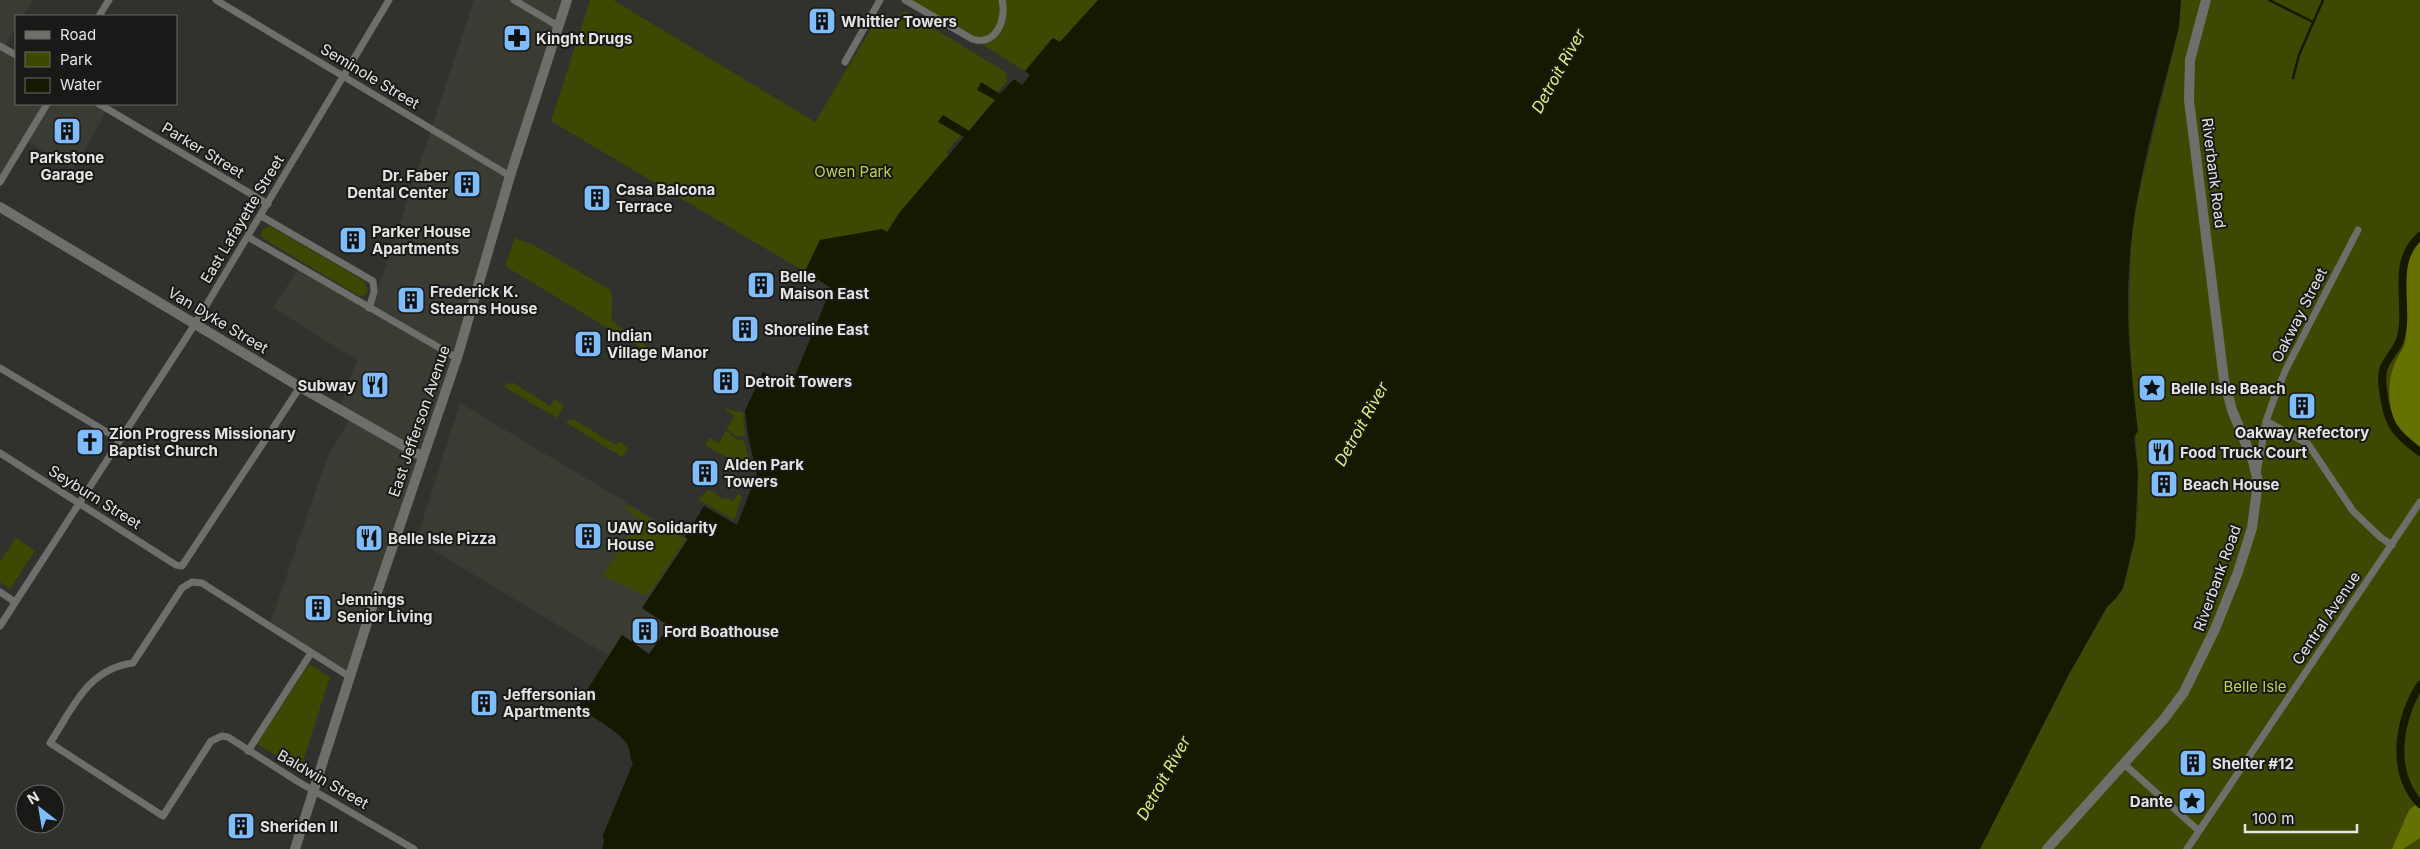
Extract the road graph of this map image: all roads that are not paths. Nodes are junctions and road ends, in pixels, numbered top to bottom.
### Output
1 (109, 0) edge
2 (216, 0) edge
3 (389, 0) edge
4 (514, 0) edge
5 (567, 0) edge
6 (880, 0) edge
7 (905, 0) edge
8 (1002, 0) edge
9 (2206, 0) edge
10 (100, 15) edge
11 (558, 26) junction
12 (0, 46) edge
13 (15, 55) edge
14 (845, 62) dead end
15 (343, 76) junction
16 (46, 105) edge
17 (101, 105) edge
18 (510, 176) junction
19 (0, 182) edge
20 (268, 204) junction
21 (0, 207) edge
22 (261, 216) junction
23 (2358, 230) dead end
24 (248, 237) junction
25 (369, 308) junction
26 (195, 324) junction
27 (457, 358) junction
28 (0, 368) edge
29 (300, 386) junction
30 (2266, 421) junction
31 (120, 440) junction
32 (0, 453) edge
33 (423, 457) junction
34 (2257, 474) junction
35 (2420, 502) edge
36 (79, 503) junction
37 (2392, 545) junction
38 (0, 592) edge
39 (15, 602) junction
40 (0, 626) edge
41 (311, 653) junction
42 (350, 677) junction
43 (248, 750) junction
44 (2124, 764) junction
45 (314, 791) junction
46 (2199, 831) junction
47 (295, 849) edge
48 (414, 849) edge
49 (2047, 849) edge
50 (2187, 849) edge

1 - 10 street
2 - 15 street, Seminole Street
3 - 15 street, East Lafayette Street
4 - 11 street
5 - 11 main road, East Jefferson Avenue
6 - 14 street
7 - 8 street
9 - 34 main road, Riverbank Road
11 - 18 main road, East Jefferson Avenue
12 - 13 street
15 - 18 street, Seminole Street
15 - 20 street, East Lafayette Street
16 - 19 street
17 - 20 street, Parker Street
18 - 27 main road, East Jefferson Avenue
20 - 22 street, East Lafayette Street
21 - 26 main road, Van Dyke Street
22 - 24 street, East Lafayette Street
22 - 25 street
23 - 30 street, Oakway Street
24 - 25 street
24 - 26 street, East Lafayette Street
25 - 27 street
26 - 29 main road, Van Dyke Street
26 - 31 street, East Lafayette Street
27 - 33 main road, East Jefferson Avenue
28 - 31 street
29 - 33 main road, Van Dyke Street
29 - 36 street, Seyburn Street
30 - 34 street, Oakway Street
30 - 37 street
31 - 36 street, East Lafayette Street
32 - 36 street, Seyburn Street
33 - 42 main road, East Jefferson Avenue
34 - 44 main road, Riverbank Road
35 - 37 street, Central Avenue
36 - 39 street, East Lafayette Street
37 - 46 street, Central Avenue
38 - 39 street
39 - 40 street, East Lafayette Street
41 - 42 street
41 - 43 street
41 - 43 street, Baldwin Street
42 - 45 main road, East Jefferson Avenue
43 - 45 street, Baldwin Street
44 - 46 street
44 - 49 main road, Riverbank Road
45 - 47 main road, East Jefferson Avenue
45 - 48 street, Baldwin Street
46 - 50 street, Central Avenue

